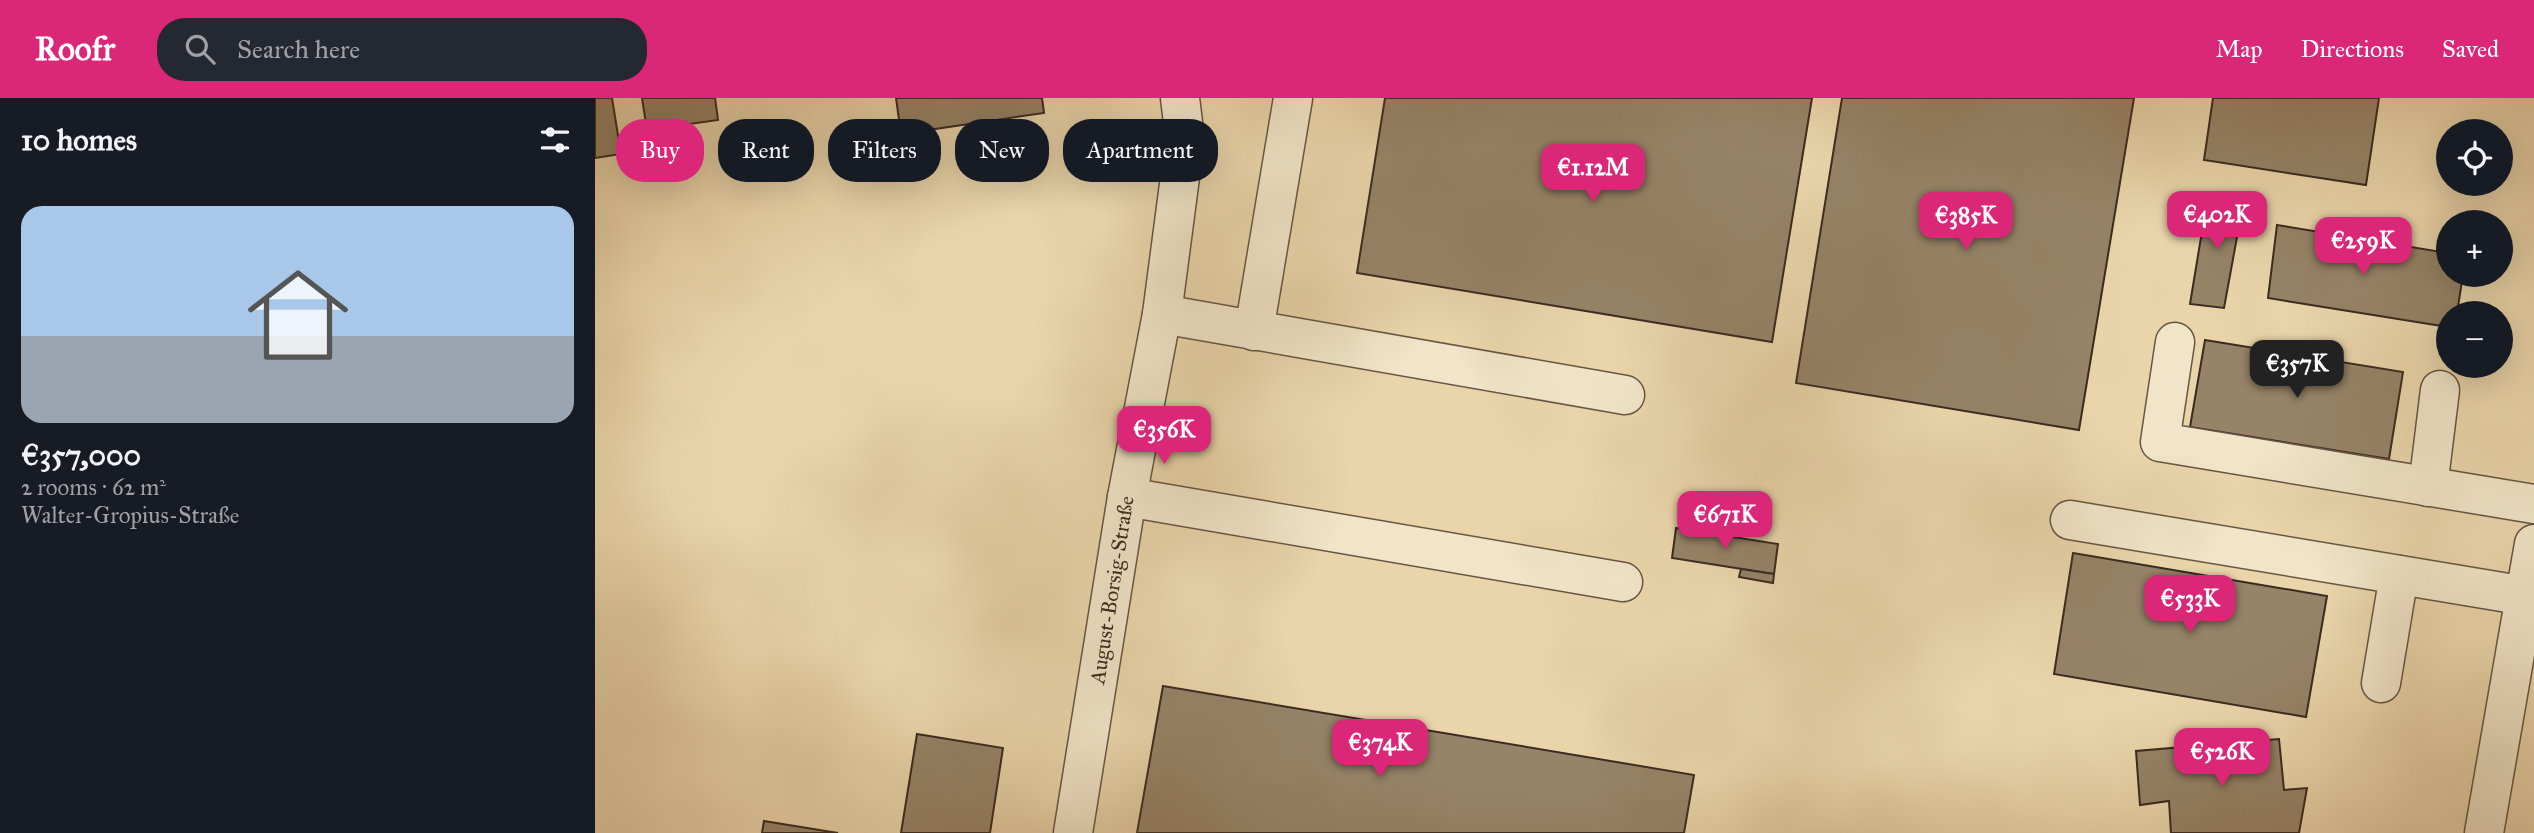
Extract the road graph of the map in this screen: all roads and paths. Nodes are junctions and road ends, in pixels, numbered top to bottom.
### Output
1 (1180, 98) edge
2 (1293, 98) edge
3 (1162, 314) junction
4 (1254, 331) junction
5 (2175, 342) dead end
6 (2439, 390) dead end
7 (1625, 395) dead end
8 (2428, 487) junction
9 (1127, 497) junction
10 (2534, 504) edge
11 (2070, 520) dead end
12 (2534, 544) edge
13 (2399, 575) junction
14 (1623, 582) dead end
15 (2526, 596) junction
16 (2381, 683) dead end
17 (1073, 833) edge
18 (2484, 833) edge

1 - 3 street, August-Borsig-Straße
2 - 4 street
3 - 4 street
3 - 9 street, August-Borsig-Straße
4 - 7 street
5 - 8 street
6 - 8 street
8 - 10 street
9 - 14 street
9 - 17 street, August-Borsig-Straße
11 - 13 street
12 - 15 street
13 - 15 street
13 - 16 street
15 - 18 street

